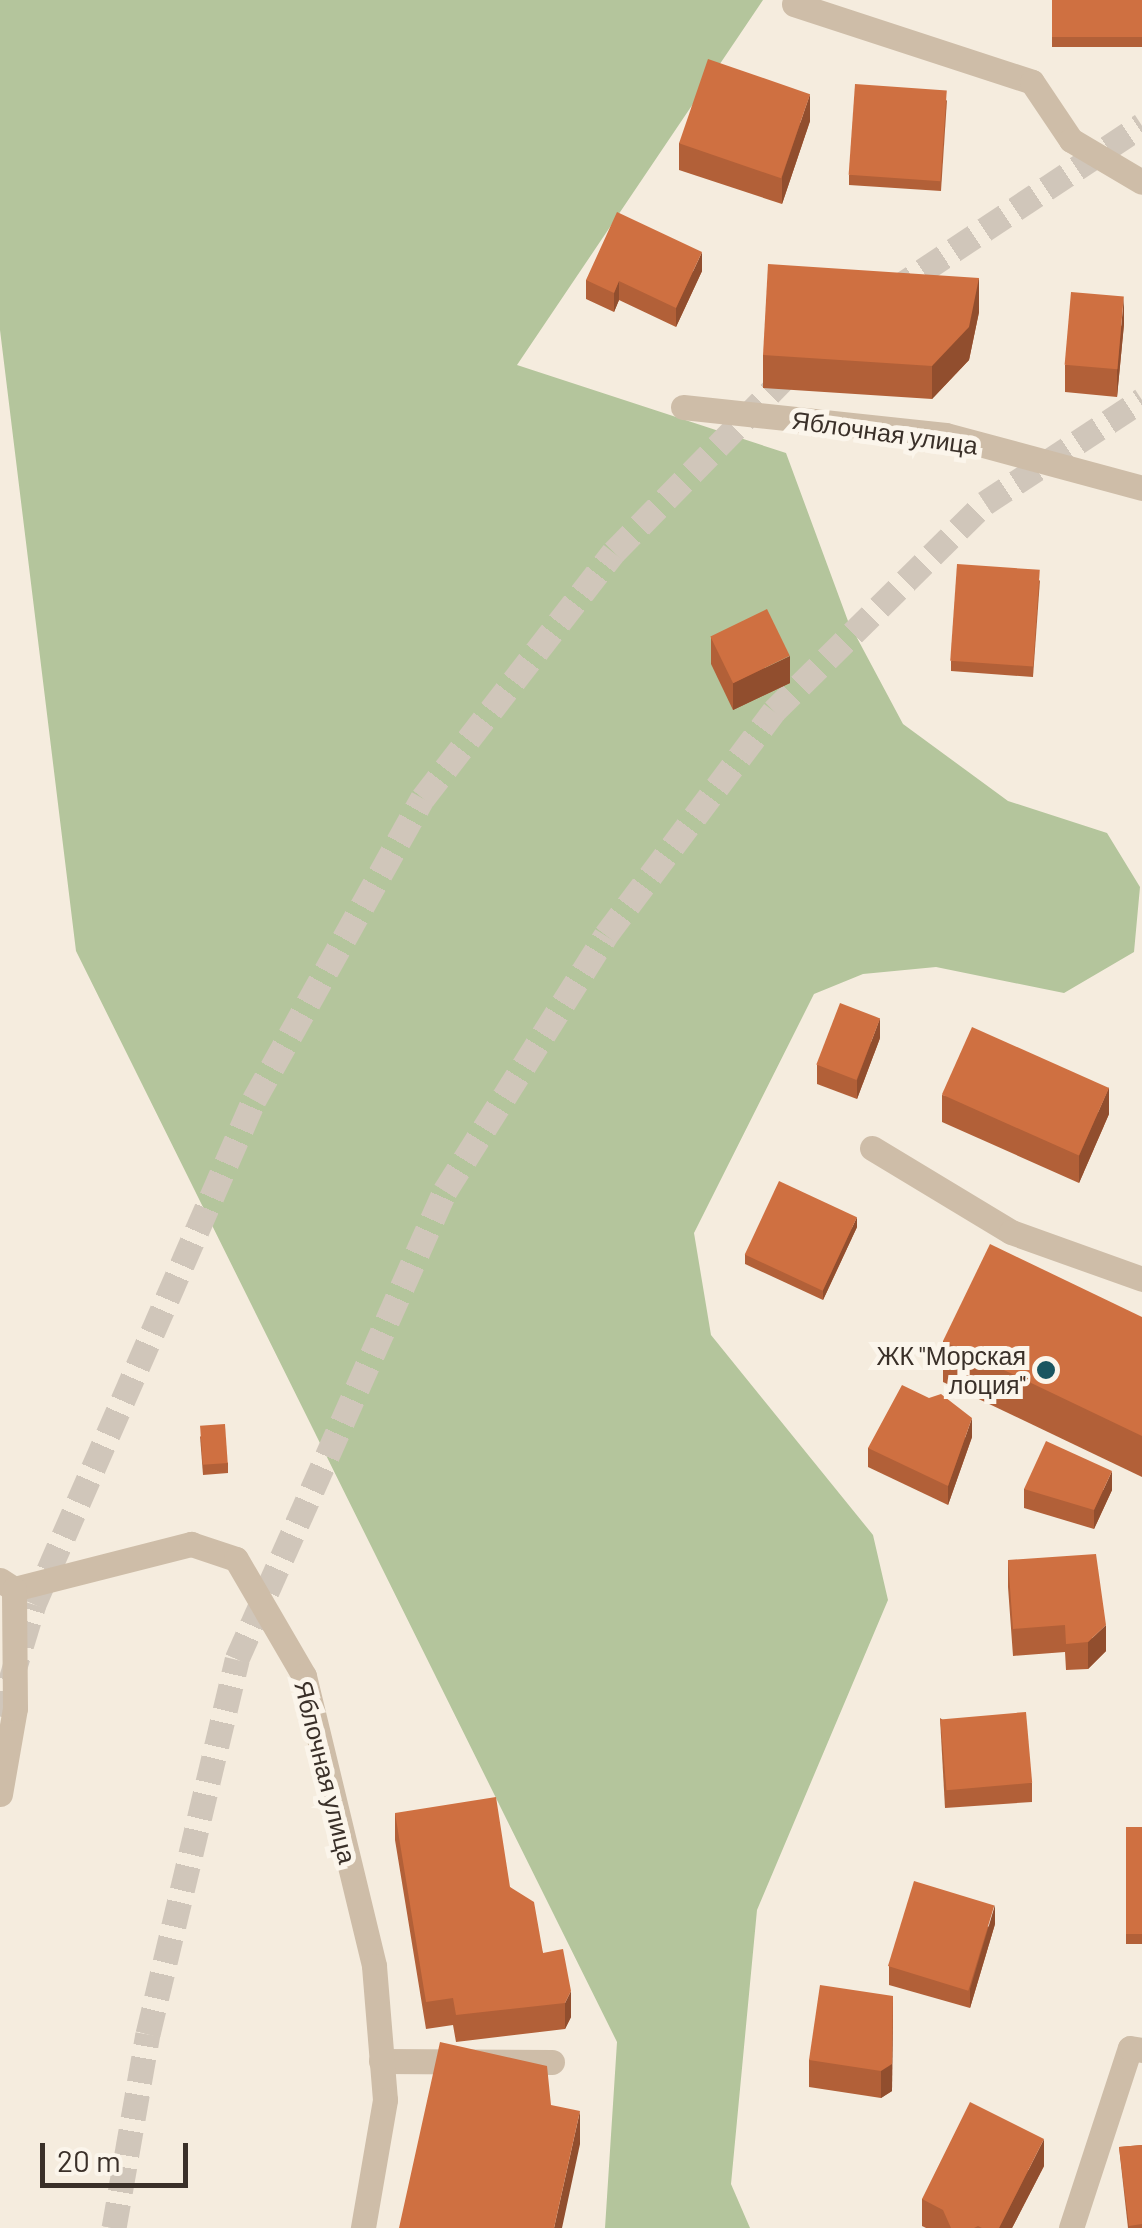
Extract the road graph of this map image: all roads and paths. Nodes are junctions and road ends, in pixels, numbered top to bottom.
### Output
1 (794, 4) dead end
2 (1142, 182) edge
3 (683, 407) dead end
4 (1142, 488) edge
5 (872, 1148) dead end
6 (1142, 1279) edge
7 (7, 1585) edge
8 (0, 1794) edge
9 (1142, 2050) edge
10 (381, 2061) junction
11 (552, 2062) dead end
12 (363, 2228) edge
13 (1070, 2228) edge

1 - 2 street
3 - 4 street, Яблочная улица
5 - 6 street
7 - 8 street, Яблочная улица
7 - 10 street, Яблочная улица
9 - 13 street
10 - 11 street
10 - 12 street, Яблочная улица

